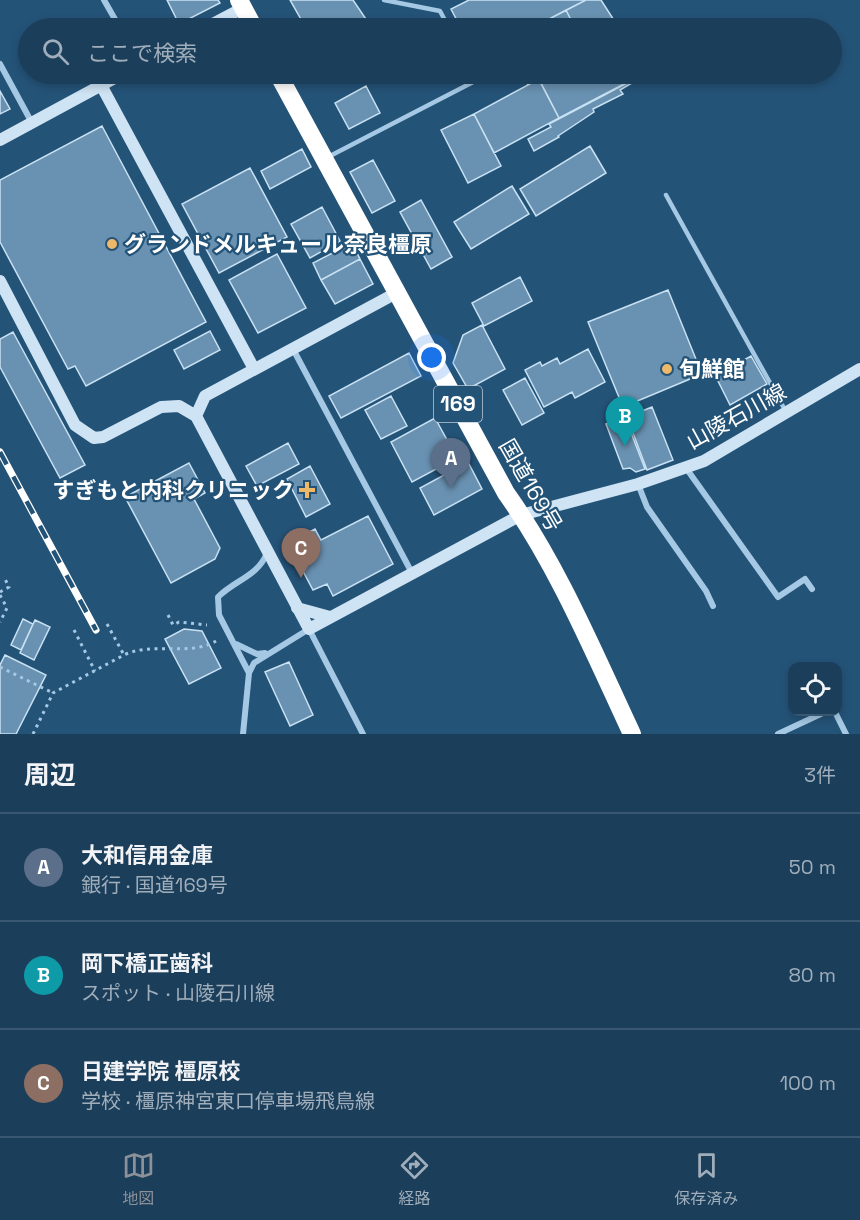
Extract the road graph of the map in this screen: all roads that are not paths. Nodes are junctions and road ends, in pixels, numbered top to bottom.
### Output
1 (104, 0) edge
2 (384, 0) edge
3 (241, 4) edge
4 (114, 18) edge
5 (220, 18) edge
6 (249, 18) edge
7 (444, 18) edge
8 (0, 64) edge
9 (284, 84) edge
10 (469, 84) edge
11 (101, 85) joint
12 (32, 123) junction
13 (0, 140) edge
14 (325, 159) junction
15 (666, 195) dead end
16 (0, 281) edge
17 (398, 292) junction
18 (293, 348) junction
19 (254, 369) junction
20 (860, 369) edge
21 (787, 412) junction
22 (196, 416) junction
23 (686, 467) junction
24 (638, 484) junction
25 (521, 515) junction
26 (268, 553) junction
27 (412, 573) junction
28 (812, 589) dead end
29 (713, 606) dead end
30 (297, 608) junction
31 (330, 617) junction
32 (309, 630) junction
33 (233, 642) junction
34 (269, 652) junction
35 (249, 673) junction
36 (815, 716) edge
37 (837, 716) edge
38 (243, 734) edge
39 (363, 734) edge
40 (632, 734) edge
41 (778, 734) edge
42 (846, 734) edge

1 - 4 street
2 - 7 lane
3 - 5 street
3 - 6 highway
8 - 12 street
9 - 14 highway, 国道169号 / 169
10 - 14 lane
11 - 12 street
11 - 19 street
12 - 13 street
14 - 17 highway, 国道169号 / 169
15 - 21 lane
16 - 22 street
17 - 18 street
17 - 25 highway, 国道169号 / 169
18 - 19 street
18 - 27 street
19 - 22 street
20 - 21 street, 山陵石川線
21 - 23 street, 山陵石川線
22 - 26 street
23 - 24 street, 山陵石川線
23 - 28 street
24 - 25 street, 山陵石川線
24 - 29 street
25 - 27 street, 山陵石川線
25 - 40 highway, 国道169号 / 169
26 - 30 street
26 - 33 street
27 - 31 street, 山陵石川線
30 - 31 street
30 - 32 street
31 - 32 street, 山陵石川線
32 - 34 street
32 - 39 street
33 - 34 street
33 - 35 street
34 - 35 street
35 - 38 street
36 - 41 street
37 - 42 street

